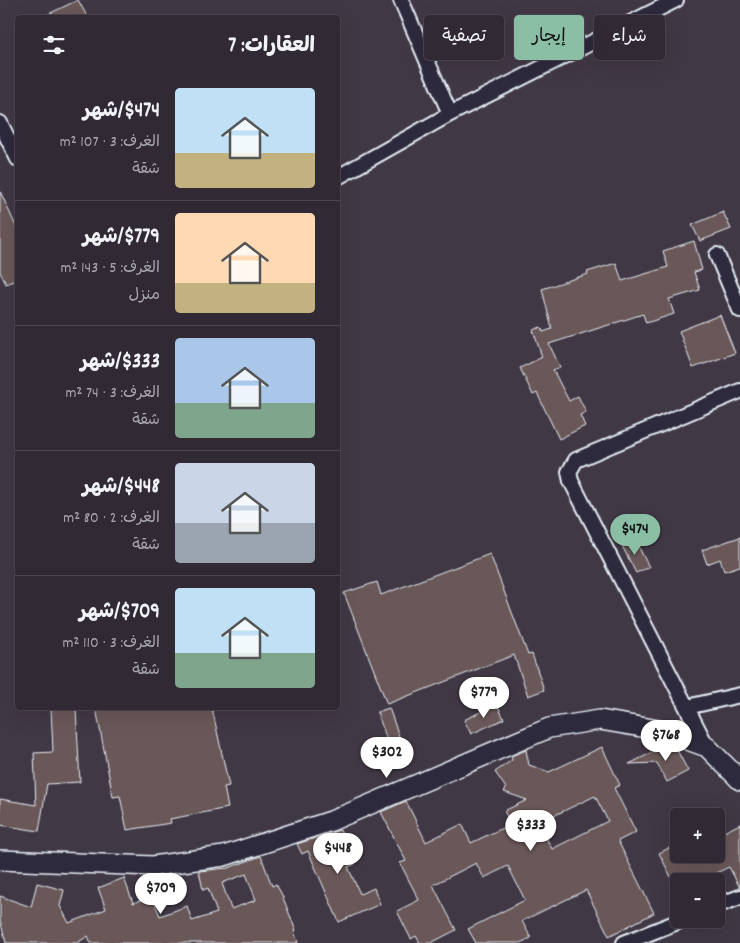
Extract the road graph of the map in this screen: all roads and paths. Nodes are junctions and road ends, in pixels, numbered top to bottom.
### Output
1 (401, 0) edge
2 (676, 0) edge
3 (450, 114) junction
4 (0, 123) edge
5 (15, 153) edge
6 (340, 176) edge
7 (717, 255) dead end
8 (740, 310) edge
9 (740, 391) edge
10 (740, 695) edge
11 (687, 707) junction
12 (707, 747) junction
13 (740, 780) edge
14 (0, 860) edge
15 (740, 897) edge
16 (725, 903) edge
17 (670, 925) edge
18 (624, 943) edge

1 - 3 street
2 - 3 street
3 - 6 street
4 - 5 street
7 - 8 street
9 - 11 street
10 - 11 street
11 - 12 street
12 - 13 street
12 - 14 street
15 - 16 street
17 - 18 street

